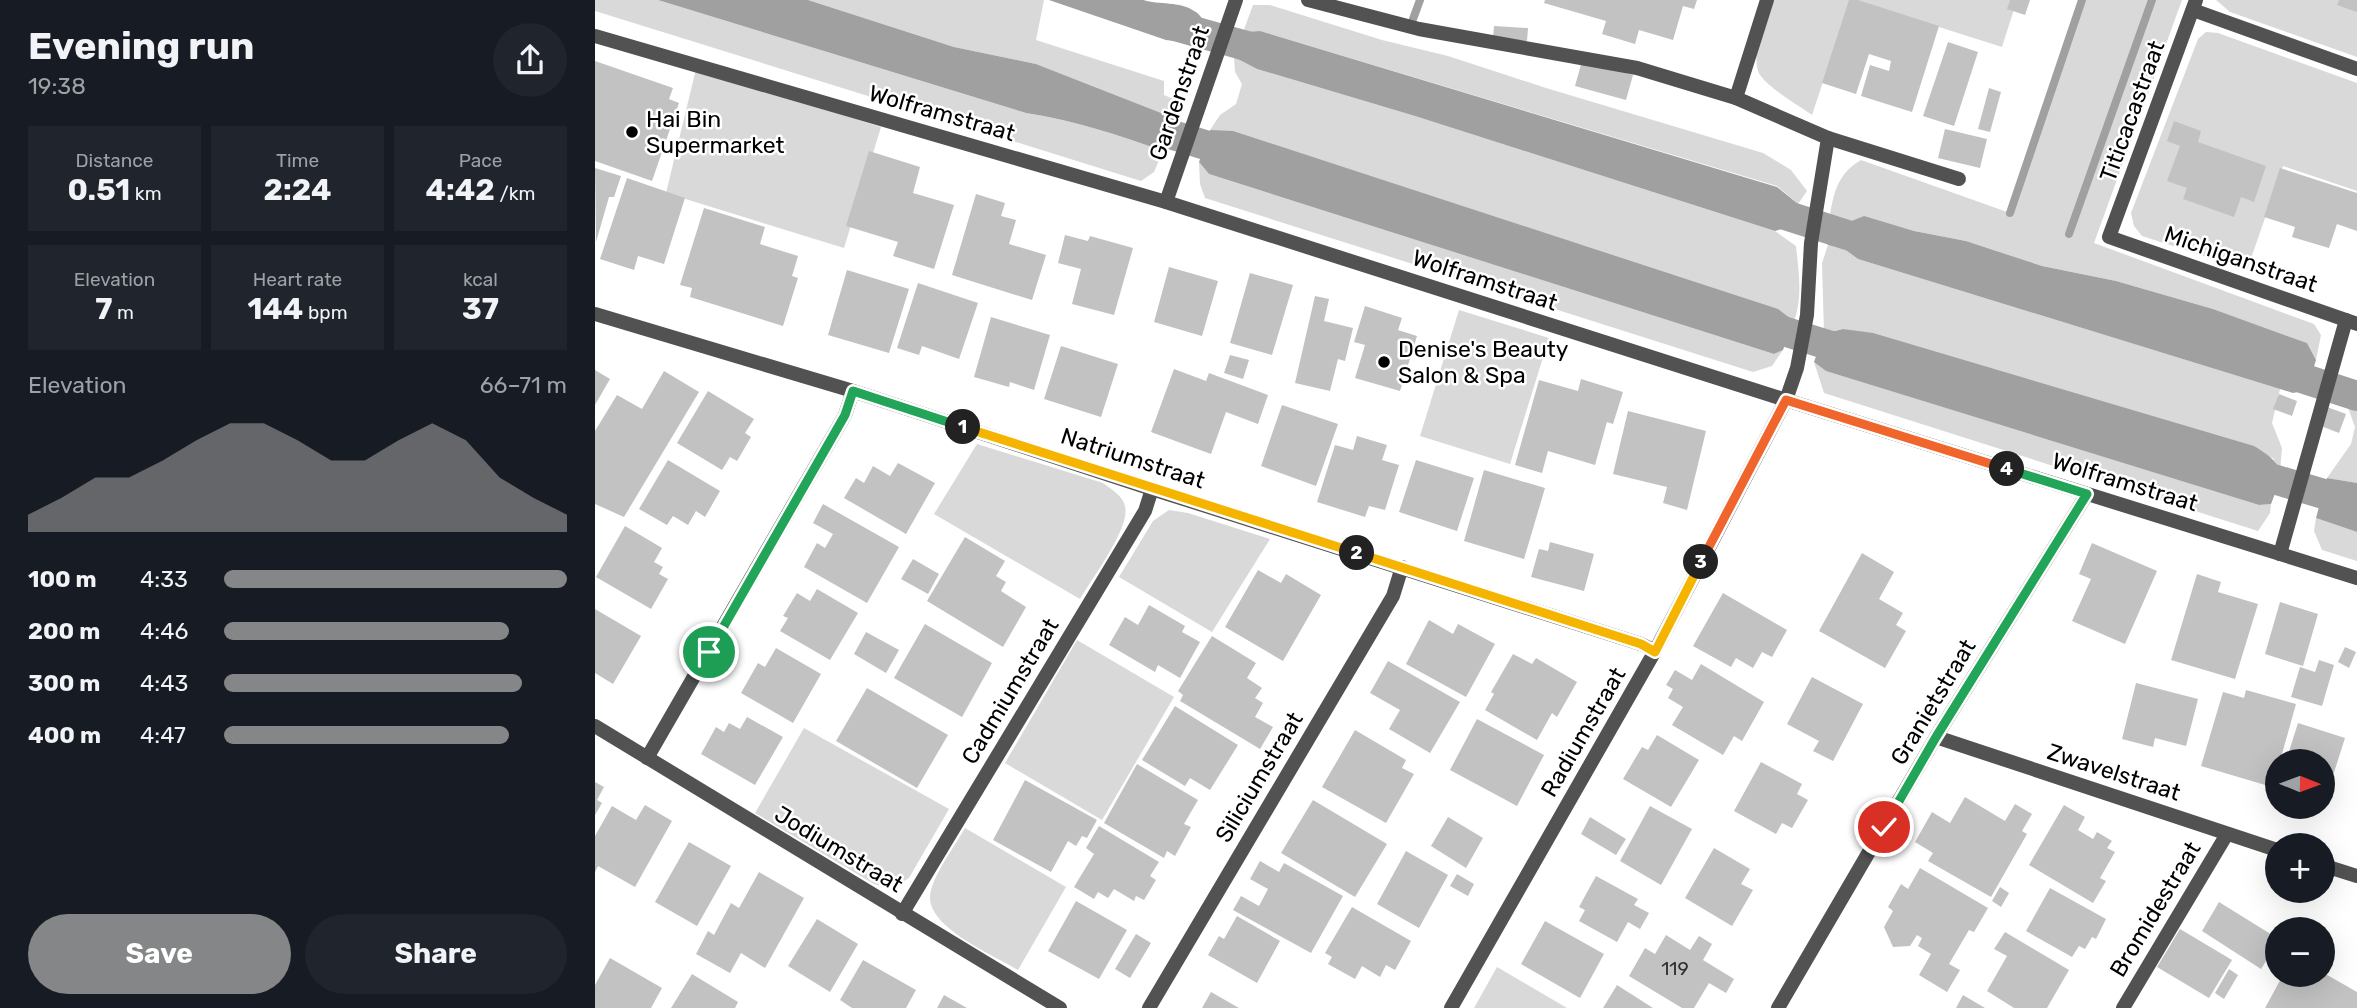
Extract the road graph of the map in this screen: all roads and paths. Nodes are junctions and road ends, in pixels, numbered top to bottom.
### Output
1 (1308, 0) edge
2 (1767, 0) edge
3 (1235, 4) edge
4 (2195, 5) edge
5 (595, 36) edge
6 (2357, 69) edge
7 (1736, 98) junction
8 (1828, 138) junction
9 (1959, 179) dead end
10 (1166, 202) junction
11 (2109, 237) joint
12 (595, 314) edge
13 (2352, 322) edge
14 (853, 391) junction
15 (1786, 400) junction
16 (1152, 489) junction
17 (2087, 494) junction
18 (2280, 554) junction
19 (1402, 567) junction
20 (2357, 578) edge
21 (1655, 652) junction
22 (595, 726) edge
23 (1936, 737) junction
24 (647, 758) junction
25 (2227, 834) junction
26 (2265, 846) edge
27 (2335, 869) edge
28 (2357, 876) edge
29 (902, 914) junction
30 (1060, 1008) edge
31 (1149, 1008) edge
32 (1451, 1008) edge
33 (1778, 1008) edge
34 (2123, 1008) edge

1 - 7 street
2 - 7 street
3 - 10 street, Gardenstraat
4 - 6 street
4 - 11 street, Titicacastraat
5 - 10 street, Wolframstraat
7 - 8 street
8 - 9 street
8 - 15 street, Radiumstraat
10 - 15 street, Wolframstraat
11 - 13 street, Michiganstraat
12 - 14 street, Natriumstraat
13 - 18 street
14 - 16 street, Natriumstraat
14 - 24 street
15 - 17 street, Wolframstraat
15 - 21 street, Radiumstraat
16 - 19 street, Natriumstraat
16 - 29 street, Cadmiumstraat
17 - 18 street, Wolframstraat
17 - 23 street, Granietstraat
18 - 20 street, Wolframstraat
19 - 21 street, Natriumstraat
19 - 31 street, Siliciumstraat
21 - 32 street, Radiumstraat
22 - 24 street, Jodiumstraat
23 - 25 street, Zwavelstraat
23 - 33 street, Granietstraat
24 - 29 street, Jodiumstraat
25 - 26 street, Zwavelstraat
25 - 34 street, Bromidestraat
27 - 28 street
29 - 30 street, Jodiumstraat

